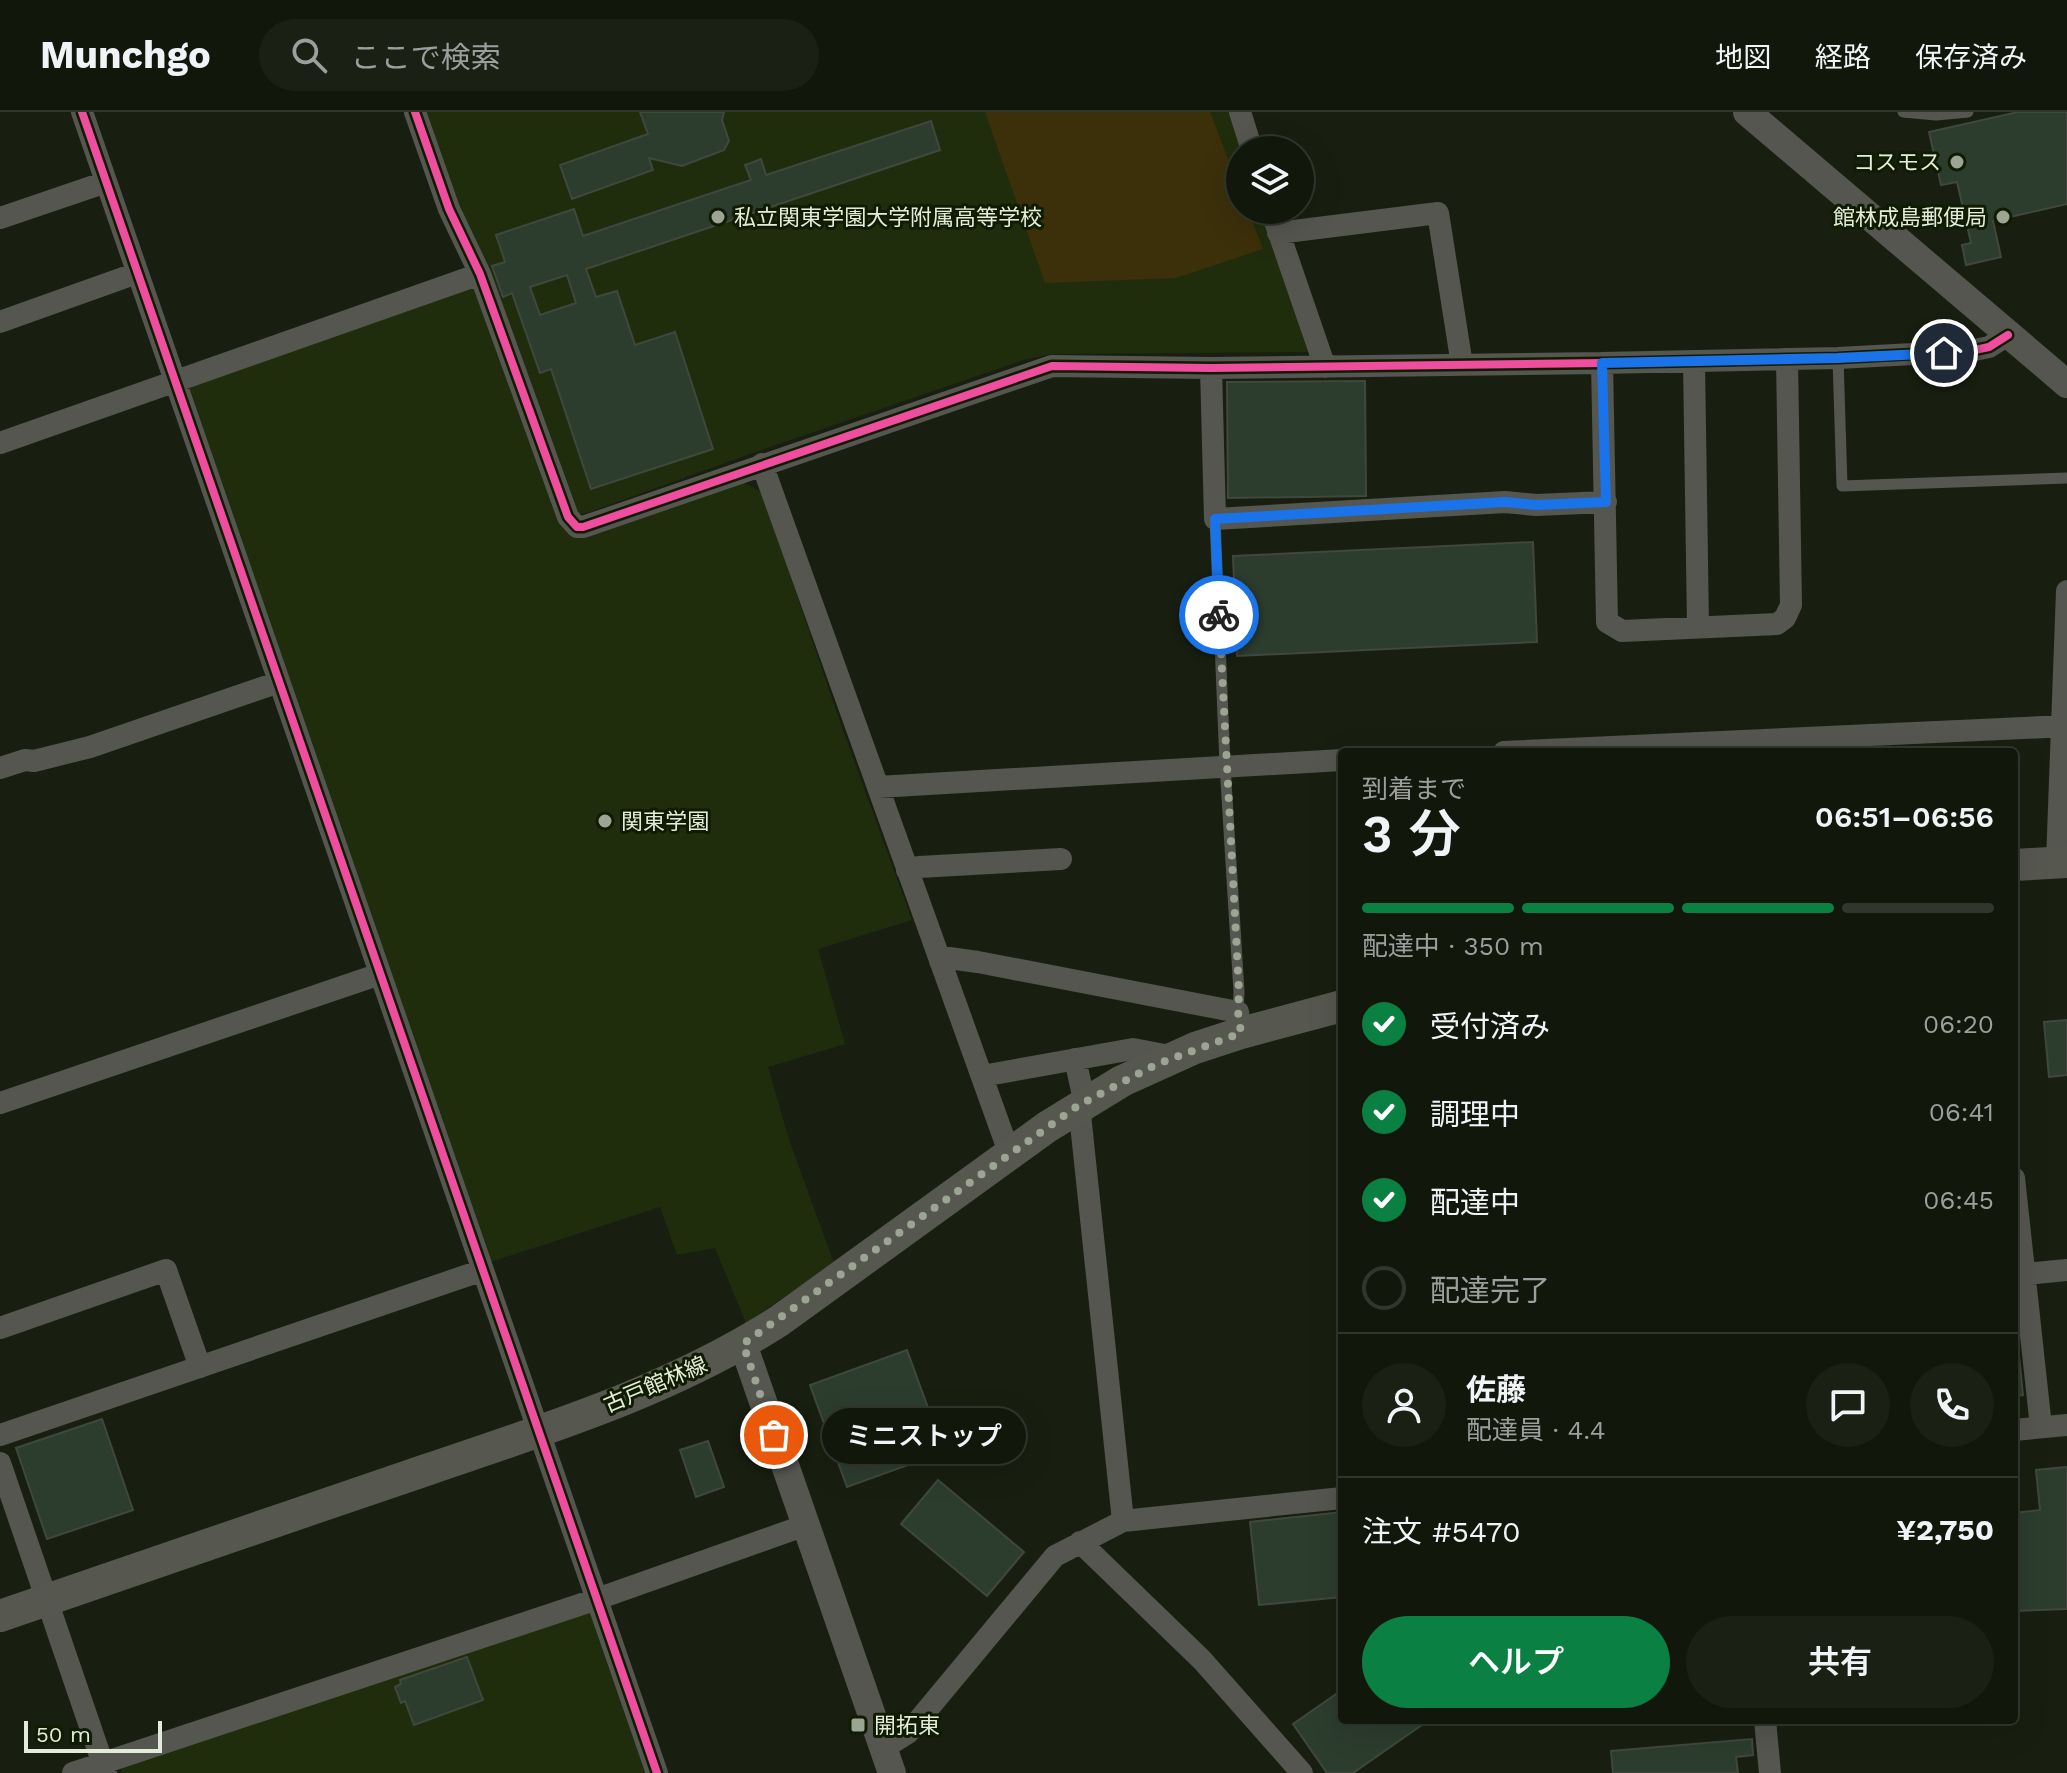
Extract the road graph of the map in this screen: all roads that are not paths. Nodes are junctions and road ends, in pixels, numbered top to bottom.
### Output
1 (82, 112) edge
2 (415, 112) edge
3 (1240, 112) edge
4 (1747, 112) edge
5 (1903, 112) edge
6 (1968, 112) edge
7 (1248, 136) edge
8 (106, 182) junction
9 (0, 218) edge
10 (1275, 224) edge
11 (1278, 233) junction
12 (137, 273) junction
13 (480, 274) junction
14 (0, 322) edge
15 (2008, 335) junction
16 (1838, 358) junction
17 (1787, 359) junction
18 (1694, 362) junction
19 (1602, 363) junction
20 (1462, 365) junction
21 (1325, 367) junction
22 (1211, 368) junction
23 (173, 381) junction
24 (2067, 384) edge
25 (0, 443) edge
26 (762, 464) junction
27 (2067, 478) edge
28 (1606, 502) junction
29 (1215, 519) junction
30 (2067, 591) edge
31 (1698, 627) junction
32 (279, 682) junction
33 (2065, 726) edge
34 (1590, 748) edge
35 (1338, 760) edge
36 (1225, 765) junction
37 (0, 768) edge
38 (878, 787) junction
39 (1061, 859) dead end
40 (2062, 862) edge
41 (2018, 865) edge
42 (907, 870) junction
43 (940, 961) junction
44 (380, 974) junction
45 (1338, 1007) edge
46 (1240, 1022) junction
47 (1175, 1057) junction
48 (1075, 1059) junction
49 (982, 1076) junction
50 (0, 1103) edge
51 (1079, 1105) junction
52 (1010, 1155) junction
53 (2018, 1213) edge
54 (483, 1270) junction
55 (2067, 1270) edge
56 (2025, 1274) junction
57 (0, 1328) edge
58 (743, 1344) junction
59 (200, 1367) junction
60 (2067, 1425) edge
61 (2041, 1427) junction
62 (2018, 1430) edge
63 (538, 1432) junction
64 (0, 1435) edge
65 (0, 1463) edge
66 (1338, 1498) edge
67 (1123, 1521) junction
68 (806, 1525) junction
69 (1080, 1542) junction
70 (47, 1599) junction
71 (597, 1599) junction
72 (0, 1616) edge
73 (1765, 1724) edge
74 (888, 1761) edge
75 (105, 1768) edge
76 (73, 1773) edge
77 (657, 1773) edge
78 (1302, 1773) edge
79 (1770, 1773) edge

1 - 8 street
2 - 13 street
3 - 7 street
4 - 15 street
5 - 6 lane
8 - 9 street
8 - 12 street
10 - 11 street
11 - 20 street
11 - 21 street
12 - 14 street
12 - 23 street
13 - 23 street
13 - 26 street
15 - 16 street
15 - 24 street
16 - 17 street
16 - 27 lane
17 - 18 street
17 - 31 street
18 - 19 street
18 - 31 street
19 - 20 street
19 - 28 street
20 - 21 street
21 - 22 street
22 - 26 street
22 - 29 street
23 - 25 street
23 - 32 street
26 - 38 street
28 - 29 street
28 - 31 street
29 - 36 lane
30 - 33 street
32 - 37 street
32 - 44 street
33 - 34 street
33 - 40 street
35 - 36 street
36 - 38 street
36 - 46 lane
38 - 42 street
39 - 42 street
40 - 41 main road
42 - 43 street
43 - 46 street
43 - 49 street
44 - 50 street
44 - 54 street
45 - 46 main road, 古戸館林線
46 - 47 main road, 古戸館林線
47 - 48 street
47 - 51 main road, 古戸館林線
48 - 49 street
48 - 51 street
49 - 52 street
51 - 52 main road, 古戸館林線
51 - 67 street
52 - 58 main road, 古戸館林線
53 - 56 street
54 - 59 street
54 - 63 street
55 - 56 street
56 - 61 street
57 - 59 street
58 - 63 main road, 古戸館林線
58 - 68 street
59 - 64 street
60 - 61 street
61 - 62 street
63 - 70 main road, 古戸館林線
63 - 71 street
65 - 70 street
66 - 67 street
67 - 69 street
68 - 71 street
68 - 74 street
69 - 74 street
69 - 78 street
70 - 72 main road, 古戸館林線
70 - 75 street
71 - 75 street
71 - 77 street
73 - 79 street
75 - 76 street

